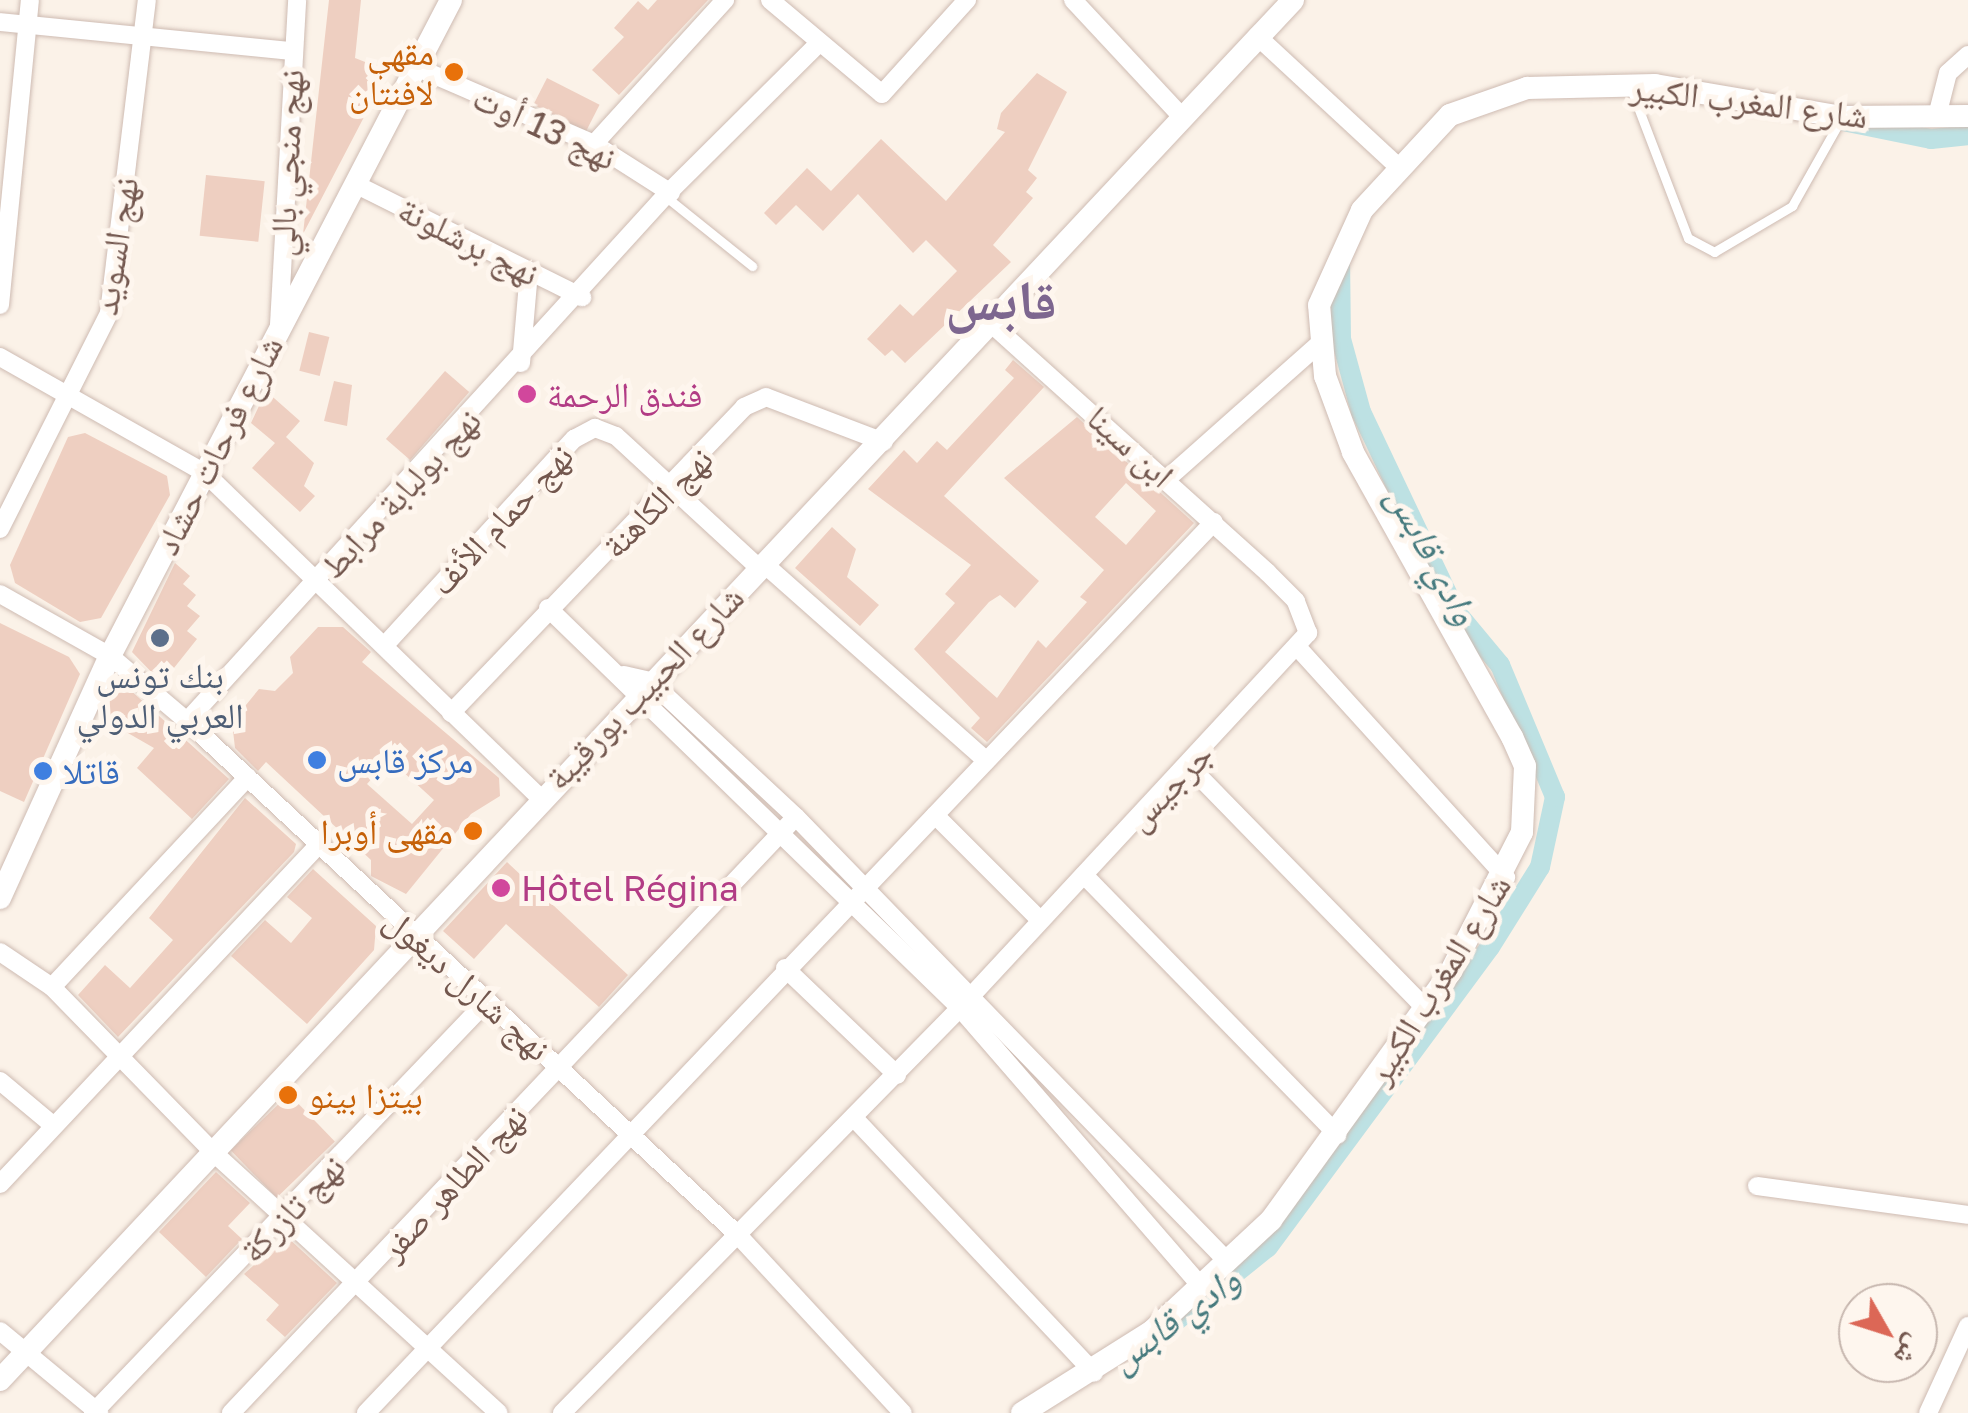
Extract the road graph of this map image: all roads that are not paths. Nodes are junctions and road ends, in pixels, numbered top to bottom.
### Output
1 (30, 0) edge
2 (148, 0) edge
3 (297, 0) edge
4 (451, 0) edge
5 (724, 0) edge
6 (770, 0) edge
7 (968, 0) edge
8 (1073, 0) edge
9 (1294, 0) edge
10 (30, 21) junction
11 (0, 22) edge
12 (143, 34) junction
13 (1257, 36) junction
14 (818, 45) junction
15 (291, 51) junction
16 (1968, 54) edge
17 (416, 67) junction
18 (1629, 85) junction
19 (1938, 116) junction
20 (1968, 116) edge
21 (1182, 117) junction
22 (1842, 117) junction
23 (594, 144) junction
24 (1395, 164) junction
25 (355, 184) junction
26 (668, 195) junction
27 (752, 266) dead end
28 (529, 271) junction
29 (582, 297) junction
30 (0, 305) edge
31 (992, 324) junction
32 (279, 325) junction
33 (1318, 345) junction
34 (0, 357) edge
35 (522, 363) junction
36 (69, 396) junction
37 (884, 442) junction
38 (206, 473) junction
39 (1168, 478) junction
40 (674, 490) junction
41 (1214, 522) junction
42 (0, 529) edge
43 (761, 566) junction
44 (321, 578) junction
45 (0, 594) edge
46 (548, 608) junction
47 (385, 644) junction
48 (1300, 650) junction
49 (110, 656) junction
50 (624, 675) junction
51 (650, 681) junction
52 (633, 699) junction
53 (451, 713) junction
54 (187, 721) junction
55 (986, 760) junction
56 (1189, 766) junction
57 (248, 778) junction
58 (538, 796) junction
59 (935, 815) junction
60 (789, 824) junction
61 (320, 843) junction
62 (1084, 874) junction
63 (1506, 877) junction
64 (860, 892) junction
65 (0, 898) edge
66 (1040, 920) junction
67 (412, 937) junction
68 (0, 952) edge
69 (785, 968) junction
70 (52, 987) junction
71 (975, 992) junction
72 (488, 1000) junction
73 (960, 1008) junction
74 (1426, 1009) junction
75 (121, 1054) junction
76 (558, 1067) junction
77 (897, 1075) junction
78 (0, 1081) edge
79 (854, 1118) junction
80 (54, 1126) junction
81 (628, 1134) junction
82 (1338, 1135) junction
83 (215, 1154) junction
84 (0, 1184) edge
85 (1757, 1186) dead end
86 (288, 1212) junction
87 (1968, 1215) edge
88 (737, 1234) junction
89 (1228, 1262) junction
90 (360, 1282) junction
91 (1202, 1286) junction
92 (1968, 1326) edge
93 (0, 1330) edge
94 (426, 1346) junction
95 (23, 1357) junction
96 (1094, 1373) junction
97 (0, 1380) edge
98 (96, 1412) edge
99 (231, 1413) edge
100 (366, 1413) edge
101 (499, 1413) edge
102 (562, 1413) edge
103 (904, 1413) edge
104 (1022, 1413) edge
105 (1928, 1413) edge

1 - 10 street
2 - 12 street, نهج السويد
3 - 15 street, نهج منجي بالي
4 - 17 street, شارع فرحات حشاد
5 - 23 street
6 - 14 street
7 - 14 street
8 - 21 street
9 - 13 street, شارع الحبيب بورقيبة
10 - 11 street
10 - 12 street
10 - 30 street
12 - 15 street
12 - 36 street, نهج السويد
13 - 21 street, شارع الحبيب بورقيبة
13 - 24 street
14 - 26 street, نهج بولبابة مرابط
15 - 32 street, نهج منجي بالي
16 - 19 street
17 - 23 street, نهج 13 أوت
17 - 25 street, شارع فرحات حشاد
18 - 22 street, شارع المغرب الكبير
18 - 22 lane
18 - 24 street, شارع المغرب الكبير
19 - 20 street, شارع المغرب الكبير
19 - 22 street, شارع المغرب الكبير
21 - 31 street, شارع الحبيب بورقيبة
23 - 26 street, نهج 13 أوت
24 - 33 street, شارع المغرب الكبير
25 - 28 street, نهج برشلونة
25 - 32 street, شارع فرحات حشاد
26 - 27 lane
26 - 29 street, نهج بولبابة مرابط
28 - 29 street, نهج برشلونة
28 - 35 street
29 - 35 street, نهج بولبابة مرابط
31 - 37 street, شارع الحبيب بورقيبة
31 - 39 street, ابن سينا
32 - 38 street, شارع فرحات حشاد
33 - 39 street
33 - 63 street, شارع المغرب الكبير
34 - 36 street
35 - 44 street, نهج بولبابة مرابط
36 - 38 street
36 - 42 street, نهج السويد
37 - 40 street, نهج الكاهنة
37 - 43 street, شارع الحبيب بورقيبة
38 - 44 street
38 - 49 street, شارع فرحات حشاد
39 - 41 street, ابن سينا
40 - 43 street, نهج حمام الأنف
40 - 46 street, نهج الكاهنة
40 - 47 street, نهج حمام الأنف
41 - 48 street, ابن سينا
41 - 55 street
43 - 51 street, شارع الحبيب بورقيبة
43 - 55 street, نهج حمام الأنف
44 - 47 street
44 - 54 street, نهج بولبابة مرابط
45 - 49 street, نهج شارل ديغول
46 - 50 street
46 - 53 street, نهج الكاهنة
47 - 53 street
48 - 56 street, جرجيس
48 - 63 street
49 - 54 street, نهج شارل ديغول
49 - 65 street, شارع فرحات حشاد
50 - 51 street
50 - 52 street
51 - 52 street, شارع الحبيب بورقيبة
51 - 60 street
52 - 58 street, شارع الحبيب بورقيبة
52 - 60 street
53 - 58 street
54 - 57 street, نهج شارل ديغول
55 - 59 street
56 - 62 street, جرجيس
56 - 74 street
57 - 61 street, نهج شارل ديغول
57 - 70 street
58 - 67 street, شارع الحبيب بورقيبة
59 - 64 street
59 - 66 street
60 - 64 street
60 - 76 street, نهج الطاهر صفر
61 - 67 street, نهج شارل ديغول
61 - 75 street
62 - 66 street, جرجيس
62 - 82 street
63 - 74 street, شارع المغرب الكبير
64 - 69 street
64 - 71 street
64 - 73 street
66 - 71 street, جرجيس
67 - 72 street, نهج شارل ديغول
67 - 83 street, شارع الحبيب بورقيبة
68 - 70 street
69 - 77 street
69 - 81 street
70 - 75 street
71 - 73 street, جرجيس
71 - 89 street
72 - 76 street, نهج شارل ديغول
72 - 86 street, نهج تازركة
73 - 77 street, جرجيس
73 - 91 street
74 - 82 street, شارع المغرب الكبير
75 - 80 street
75 - 83 street
76 - 81 street, نهج شارل ديغول
76 - 90 street, نهج الطاهر صفر
77 - 79 street, جرجيس
78 - 80 street
79 - 88 street, جرجيس
79 - 96 street
80 - 84 street
81 - 88 street, نهج شارل ديغول
81 - 94 street
82 - 89 street, شارع المغرب الكبير
83 - 86 street
83 - 95 street, شارع الحبيب بورقيبة
85 - 87 street
86 - 90 street
86 - 98 street, نهج تازركة
88 - 102 street, جرجيس
88 - 103 street, نهج شارل ديغول
89 - 91 street, شارع المغرب الكبير
90 - 94 street
90 - 99 street, نهج الطاهر صفر
91 - 96 street, شارع المغرب الكبير
92 - 105 street
93 - 95 street
94 - 100 street
94 - 101 street
95 - 97 street, شارع الحبيب بورقيبة
95 - 98 street
96 - 104 street, شارع المغرب الكبير

